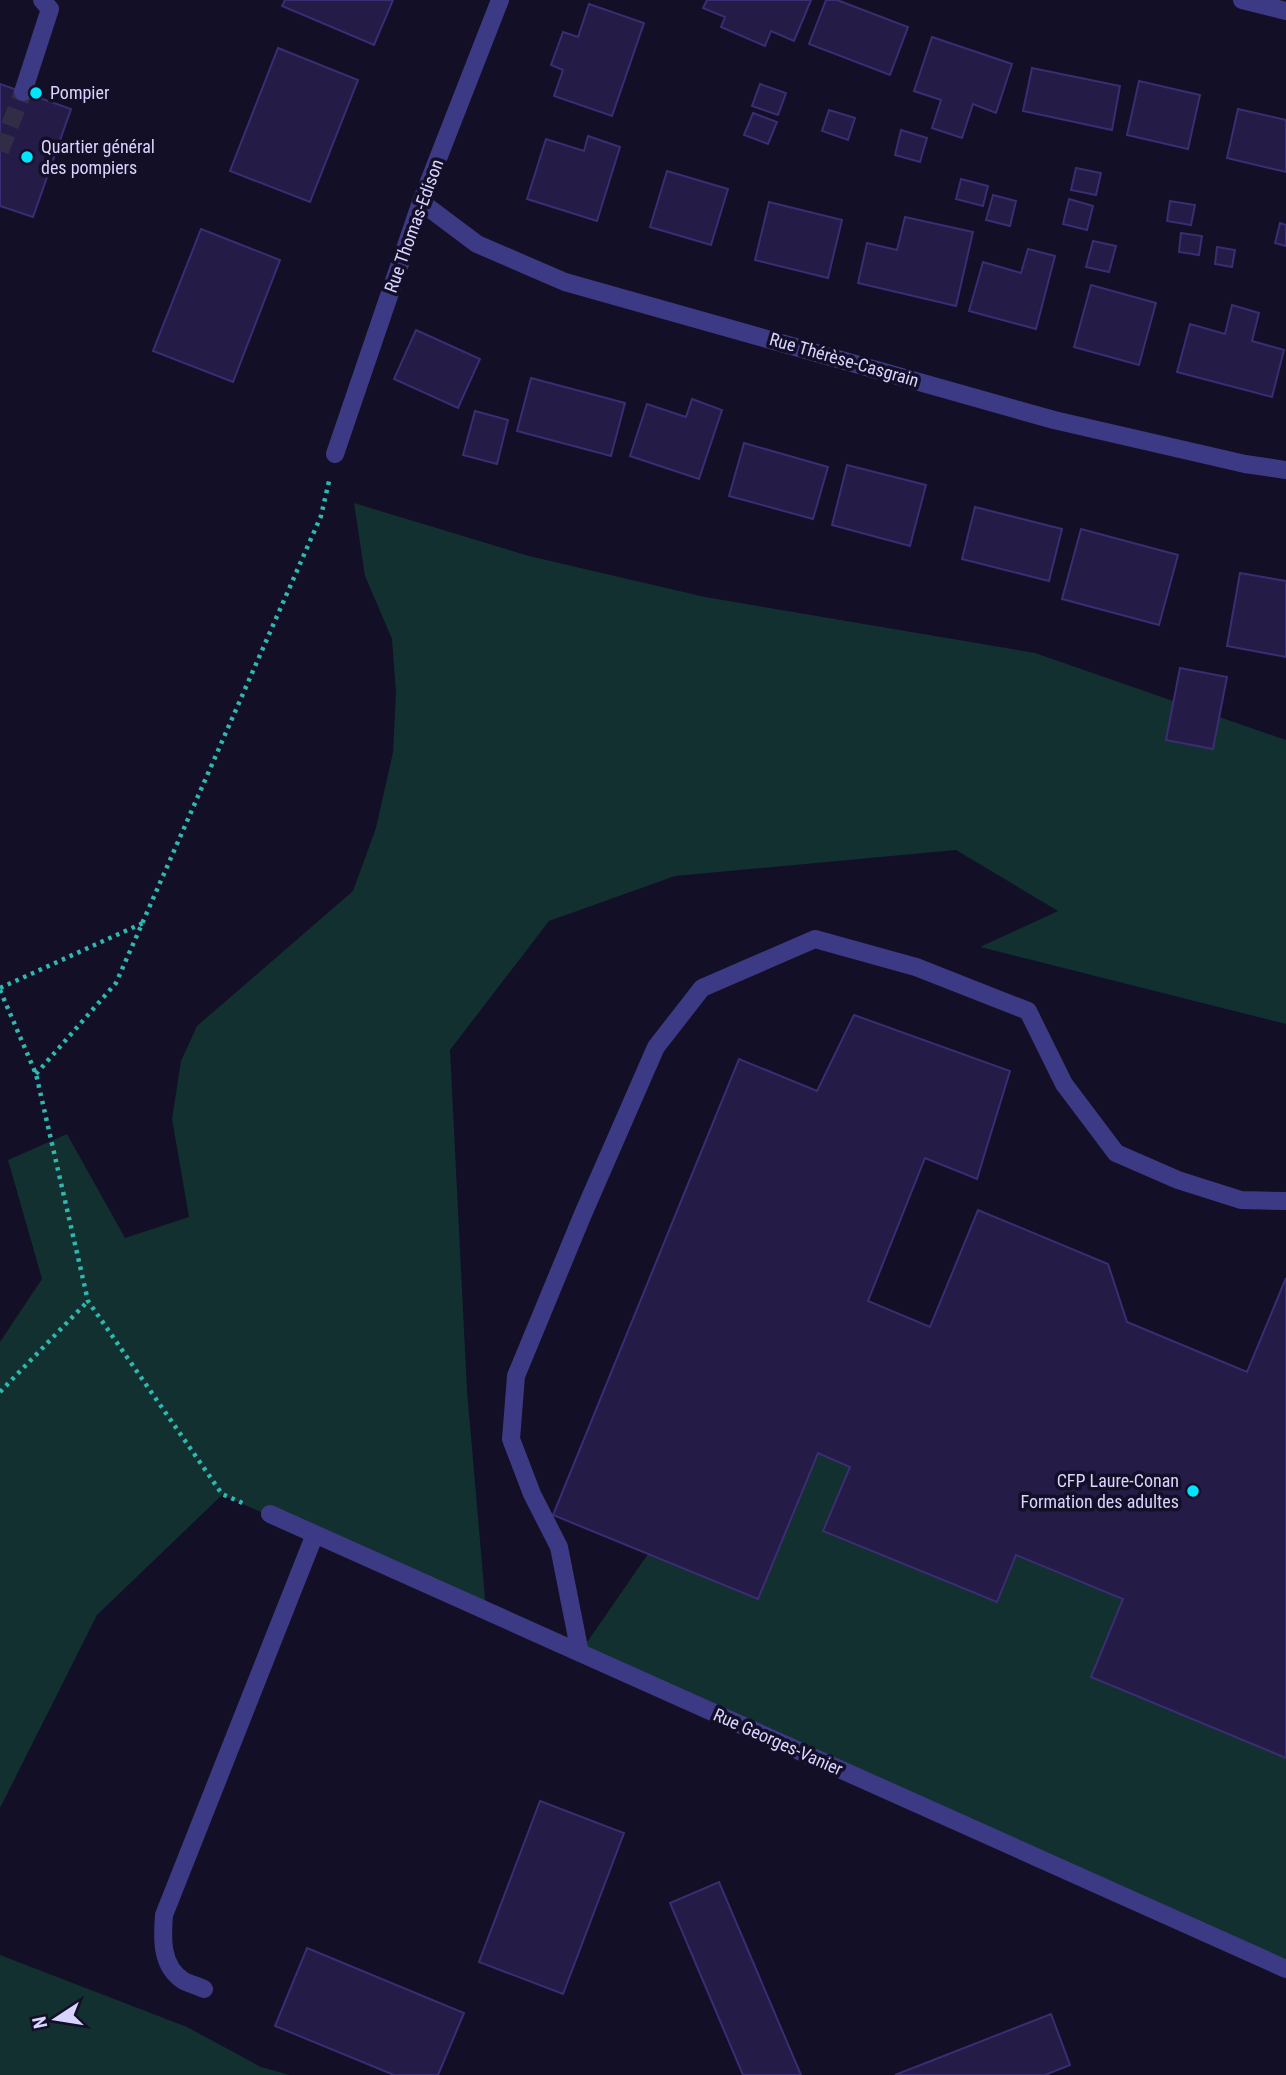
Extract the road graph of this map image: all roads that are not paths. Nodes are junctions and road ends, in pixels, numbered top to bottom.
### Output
1 (500, 0) edge
2 (1242, 0) edge
3 (46, 4) edge
4 (1286, 11) edge
5 (23, 92) tunnel mouth
6 (421, 202) junction
7 (335, 454) road end
8 (1286, 470) edge
9 (1286, 1201) edge
10 (270, 1514) road end
11 (315, 1534) junction
12 (580, 1653) junction
13 (1286, 1969) edge
14 (204, 1989) dead end

1 - 6 street, Rue Thomas-Edison
2 - 4 street
3 - 5 street
6 - 7 street, Rue Thomas-Edison
6 - 8 street, Rue Thérèse-Casgrain
9 - 12 street
10 - 11 street, Rue Georges-Vanier
11 - 12 street, Rue Georges-Vanier
11 - 14 street
12 - 13 street, Rue Georges-Vanier

